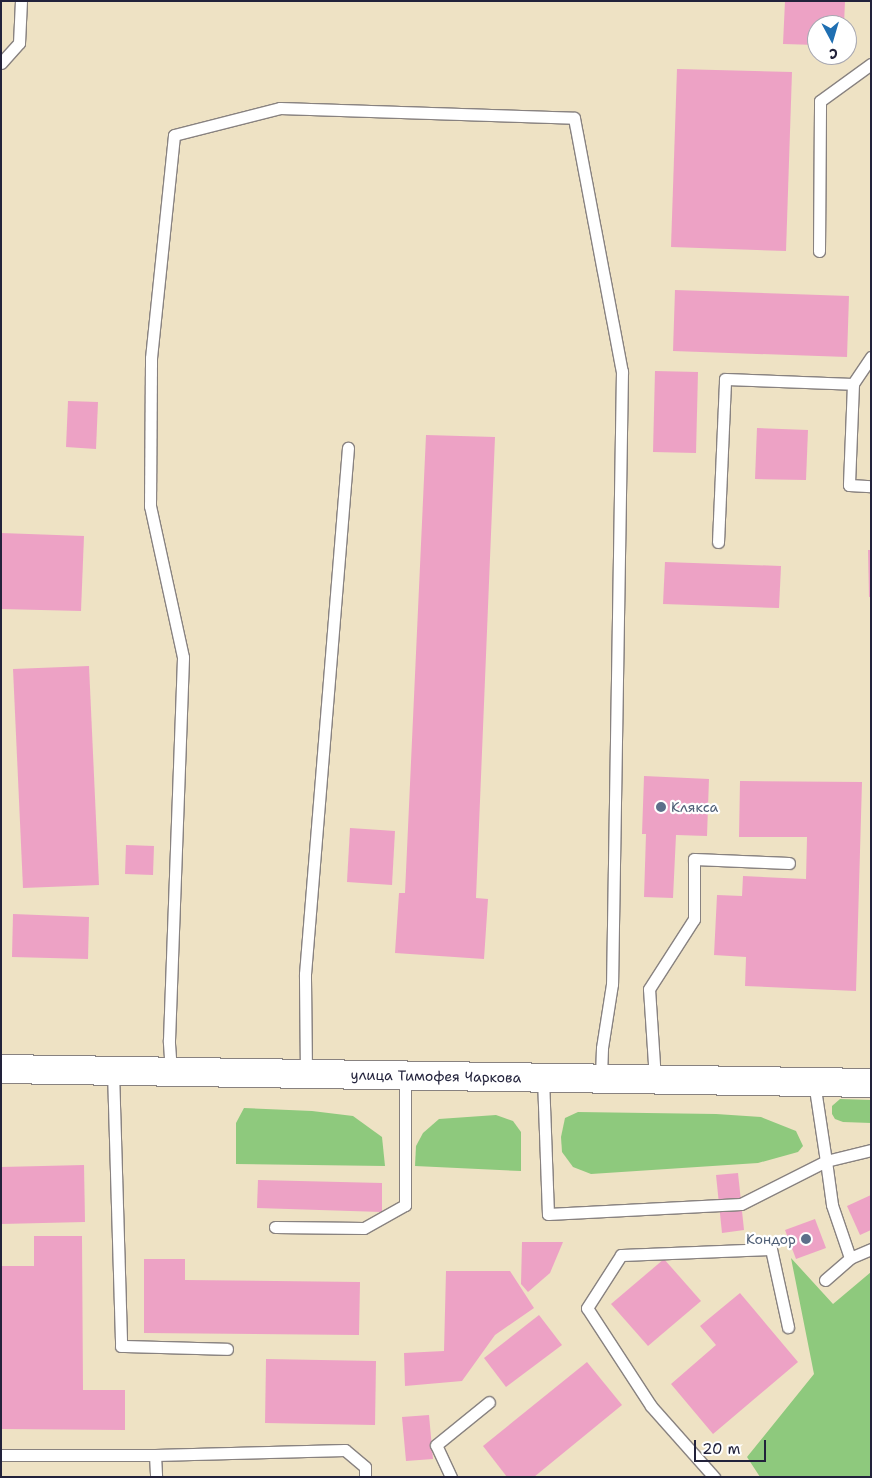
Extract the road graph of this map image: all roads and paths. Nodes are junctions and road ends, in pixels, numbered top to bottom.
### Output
1 (21, 1) edge
2 (1, 63) edge
3 (871, 64) edge
4 (819, 251) dead end
5 (871, 357) edge
6 (853, 384) junction
7 (348, 448) dead end
8 (871, 486) edge
9 (718, 542) dead end
10 (789, 863) dead end
11 (1, 1069) edge
12 (112, 1071) junction
13 (171, 1072) junction
14 (306, 1074) junction
15 (405, 1076) junction
16 (543, 1078) junction
17 (601, 1079) junction
18 (655, 1079) junction
19 (814, 1082) junction
20 (871, 1083) edge
21 (871, 1150) edge
22 (826, 1161) junction
23 (275, 1227) dead end
24 (871, 1249) edge
25 (850, 1258) junction
26 (825, 1280) dead end
27 (788, 1327) dead end
28 (226, 1349) dead end
29 (489, 1402) dead end
30 (1, 1455) edge
31 (155, 1455) junction
32 (156, 1477) edge
33 (365, 1477) edge
34 (451, 1477) edge
35 (714, 1477) edge

1 - 2 lane
3 - 4 lane
5 - 6 lane
6 - 8 lane
6 - 9 lane
7 - 14 lane
10 - 18 lane
11 - 12 main road, улица Тимофея Чаркова
12 - 13 main road, улица Тимофея Чаркова
12 - 28 lane
13 - 14 main road, улица Тимофея Чаркова
13 - 17 lane
14 - 15 main road, улица Тимофея Чаркова
15 - 16 main road, улица Тимофея Чаркова
15 - 23 lane
16 - 17 main road, улица Тимофея Чаркова
16 - 22 lane
17 - 18 main road, улица Тимофея Чаркова
18 - 19 main road, улица Тимофея Чаркова
19 - 20 main road, улица Тимофея Чаркова
19 - 22 lane
21 - 22 lane
22 - 25 lane
24 - 25 lane
25 - 26 lane
27 - 35 lane
29 - 34 lane
30 - 31 lane
31 - 32 lane
31 - 33 lane

